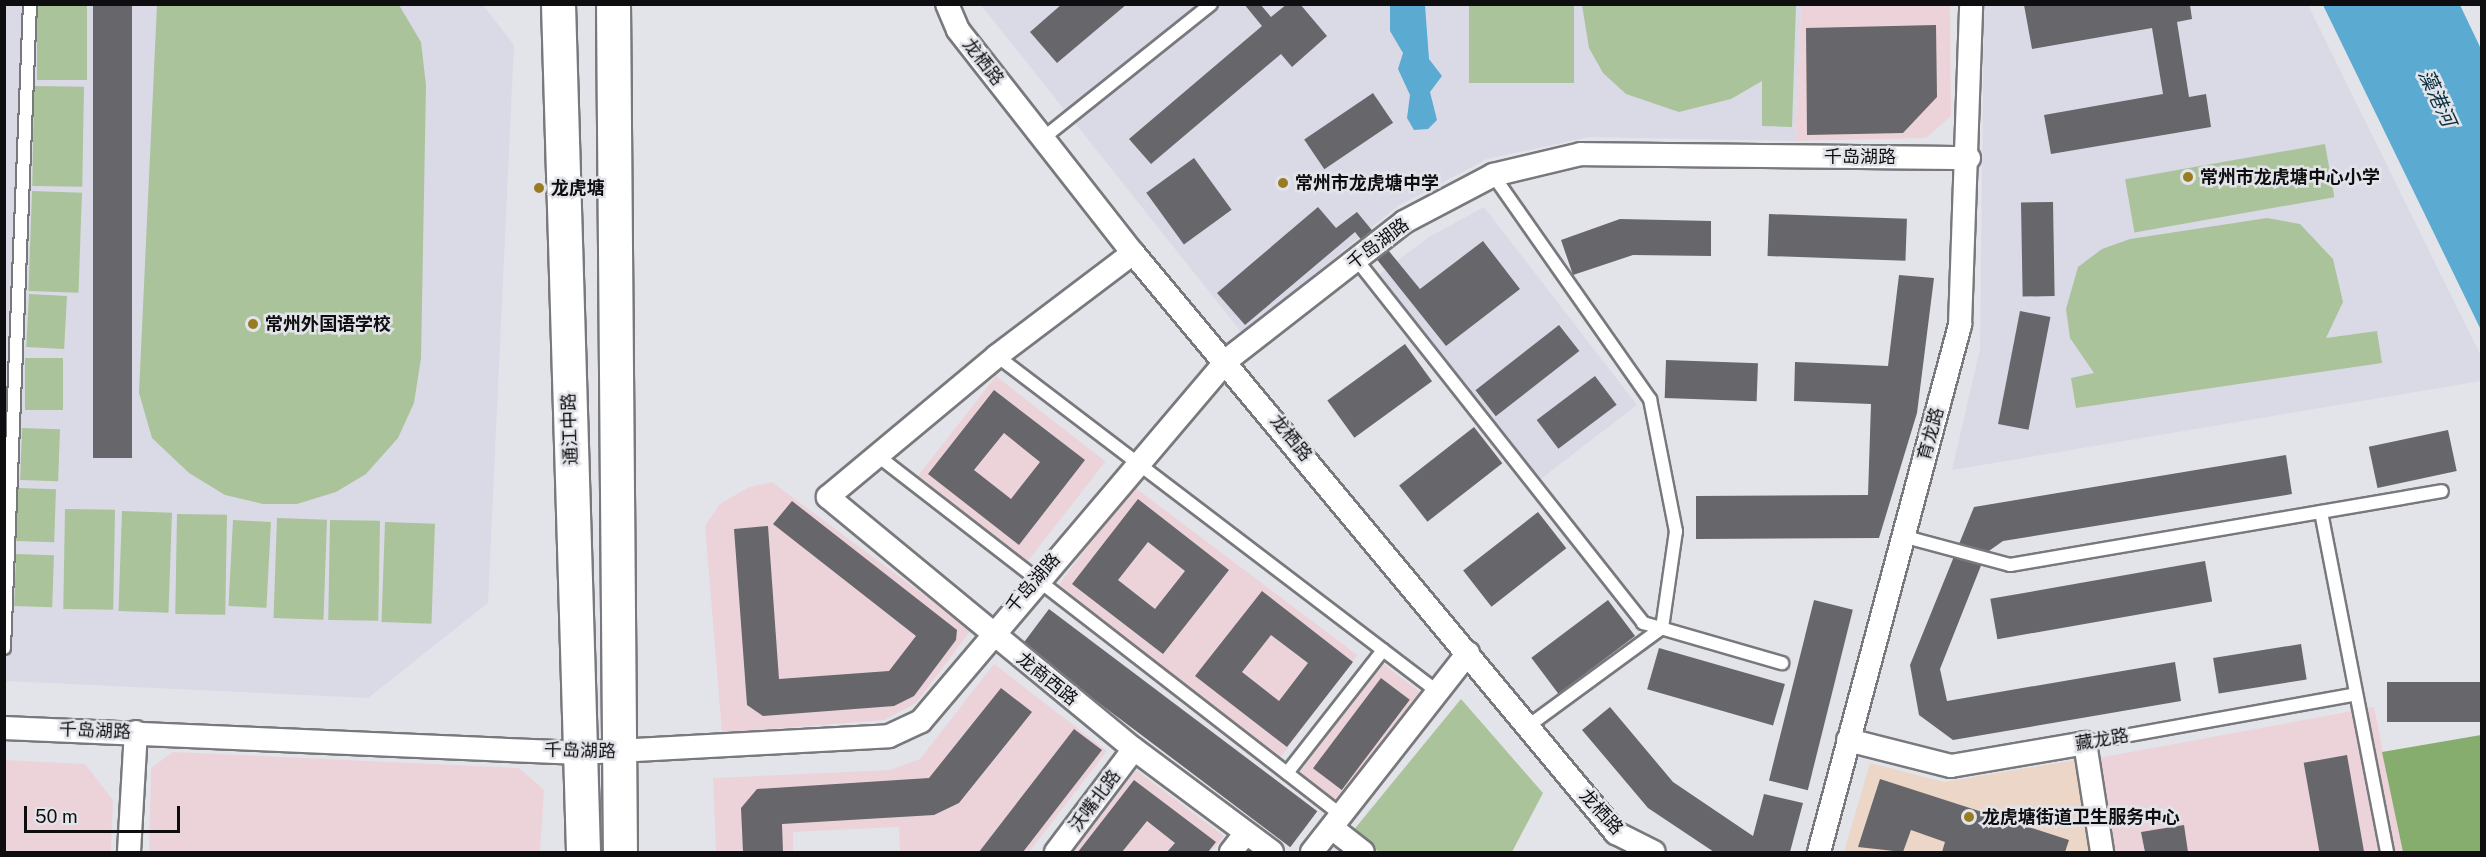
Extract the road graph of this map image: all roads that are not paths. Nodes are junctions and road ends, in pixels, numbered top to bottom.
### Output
1 (30, 4) edge
2 (558, 4) edge
3 (613, 4) edge
4 (947, 4) edge
5 (1210, 4) edge
6 (1971, 4) edge
7 (1042, 139) junction
8 (1969, 158) junction
9 (1492, 175) junction
10 (1133, 253) junction
11 (1356, 259) junction
12 (997, 356) junction
13 (10, 358) edge
14 (1227, 360) junction
15 (878, 456) junction
16 (1136, 465) junction
17 (2442, 491) dead end
18 (2321, 512) junction
19 (1902, 536) junction
20 (1036, 580) junction
21 (1662, 628) junction
22 (990, 633) junction
23 (4, 648) edge
24 (1383, 650) junction
25 (1468, 653) junction
26 (1782, 663) dead end
27 (1438, 692) junction
28 (2356, 694) junction
29 (1528, 726) junction
30 (4, 728) edge
31 (136, 732) junction
32 (1848, 740) junction
33 (2085, 743) junction
34 (1134, 749) junction
35 (618, 752) junction
36 (580, 753) junction
37 (1287, 773) junction
38 (1336, 821) junction
39 (1246, 833) junction
40 (129, 852) edge
41 (583, 852) edge
42 (620, 852) edge
43 (1056, 852) edge
44 (1231, 852) edge
45 (1272, 852) edge
46 (1312, 852) edge
47 (1364, 852) edge
48 (1654, 852) edge
49 (1819, 852) edge
50 (2102, 852) edge
51 (2387, 852) edge

1 - 13 lane
2 - 36 main road, 通江中路
3 - 35 main road
4 - 7 street, 龙栖路
5 - 7 lane
6 - 8 street, 育龙路
7 - 10 street, 龙栖路
8 - 9 street, 千岛湖路
8 - 19 street, 育龙路
9 - 11 street, 千岛湖路
9 - 21 lane
10 - 12 street
10 - 14 street, 龙栖路
11 - 14 street, 千岛湖路
11 - 21 lane
12 - 15 street
12 - 16 lane
13 - 23 lane
14 - 16 street, 千岛湖路
14 - 25 street, 龙栖路
15 - 20 lane
15 - 22 street, 龙商西路
16 - 20 street, 千岛湖路
16 - 24 lane
17 - 18 lane
18 - 19 lane
18 - 28 lane
19 - 32 street, 育龙路
20 - 22 street, 千岛湖路
20 - 37 lane
21 - 26 lane
21 - 29 lane
22 - 34 street, 龙商西路
22 - 35 street, 千岛湖路
24 - 27 lane
24 - 37 lane
25 - 27 street
25 - 29 street, 龙栖路
27 - 38 street
28 - 33 lane, 藏龙路
28 - 51 lane
29 - 48 street, 龙栖路
30 - 31 street, 千岛湖路
31 - 36 street, 千岛湖路
31 - 40 street
32 - 33 street, 藏龙路
32 - 49 street, 育龙路
33 - 50 street
34 - 39 street, 龙商西路
34 - 43 street, 沃嘴北路
35 - 36 street, 千岛湖路
35 - 42 main road
36 - 41 main road, 通江中路
37 - 38 lane
38 - 46 street
38 - 47 street
39 - 44 street
39 - 45 street, 龙商西路

